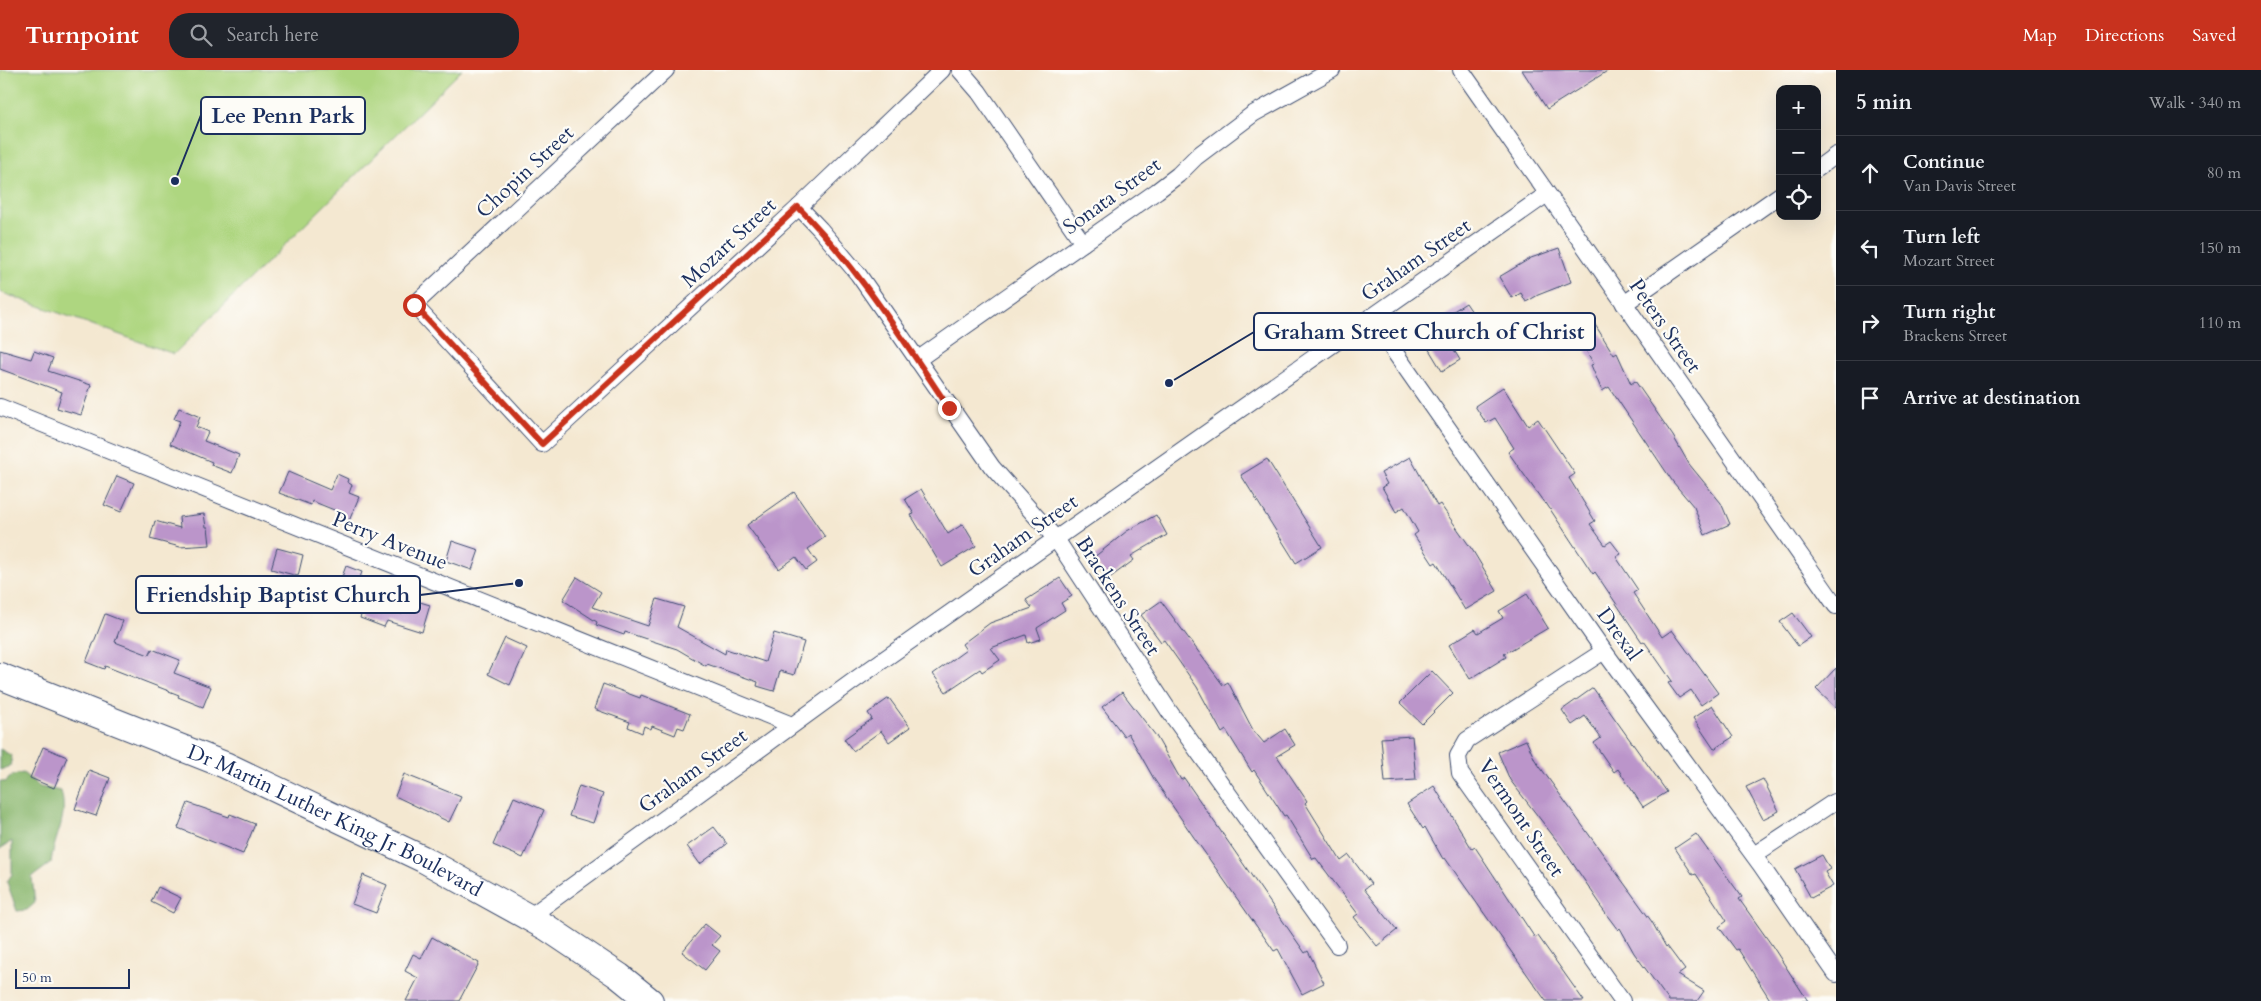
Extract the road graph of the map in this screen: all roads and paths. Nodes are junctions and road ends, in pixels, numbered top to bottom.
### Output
1 (666, 70) edge
2 (942, 70) edge
3 (960, 70) edge
4 (1332, 70) edge
5 (1460, 70) edge
6 (1836, 155) edge
7 (1821, 165) edge
8 (1547, 194) junction
9 (1776, 198) edge
10 (798, 207) junction
11 (1083, 243) junction
12 (1624, 304) junction
13 (1370, 317) junction
14 (917, 360) junction
15 (0, 407) edge
16 (542, 444) joint
17 (1056, 539) junction
18 (1836, 606) edge
19 (1604, 651) junction
20 (0, 676) edge
21 (792, 725) junction
22 (1834, 802) dead end
23 (1754, 856) junction
24 (528, 918) junction
25 (1337, 946) dead end
26 (1836, 974) edge
27 (650, 1001) edge
28 (1622, 1001) edge

1 - 16 street, Chopin Street
2 - 10 street, Mozart Street
3 - 11 street
4 - 11 street, Sonata Street
5 - 8 street, Peters Street
6 - 7 street
8 - 12 street, Peters Street
8 - 13 street, Graham Street
9 - 12 street
10 - 14 street, Brackens Street
10 - 16 street, Mozart Street
11 - 14 street, Sonata Street
12 - 18 street, Peters Street
13 - 17 street, Graham Street
13 - 19 street, Drexal
14 - 17 street, Brackens Street
15 - 21 street, Perry Avenue
17 - 21 street, Graham Street
17 - 25 street, Brackens Street
19 - 23 street, Drexal
19 - 28 street, Vermont Street
20 - 24 main road, Dr Martin Luther King Jr Boulevard
21 - 24 street, Graham Street
22 - 23 street
23 - 26 street, Drexal
24 - 27 main road, Dr Martin Luther King Jr Boulevard

